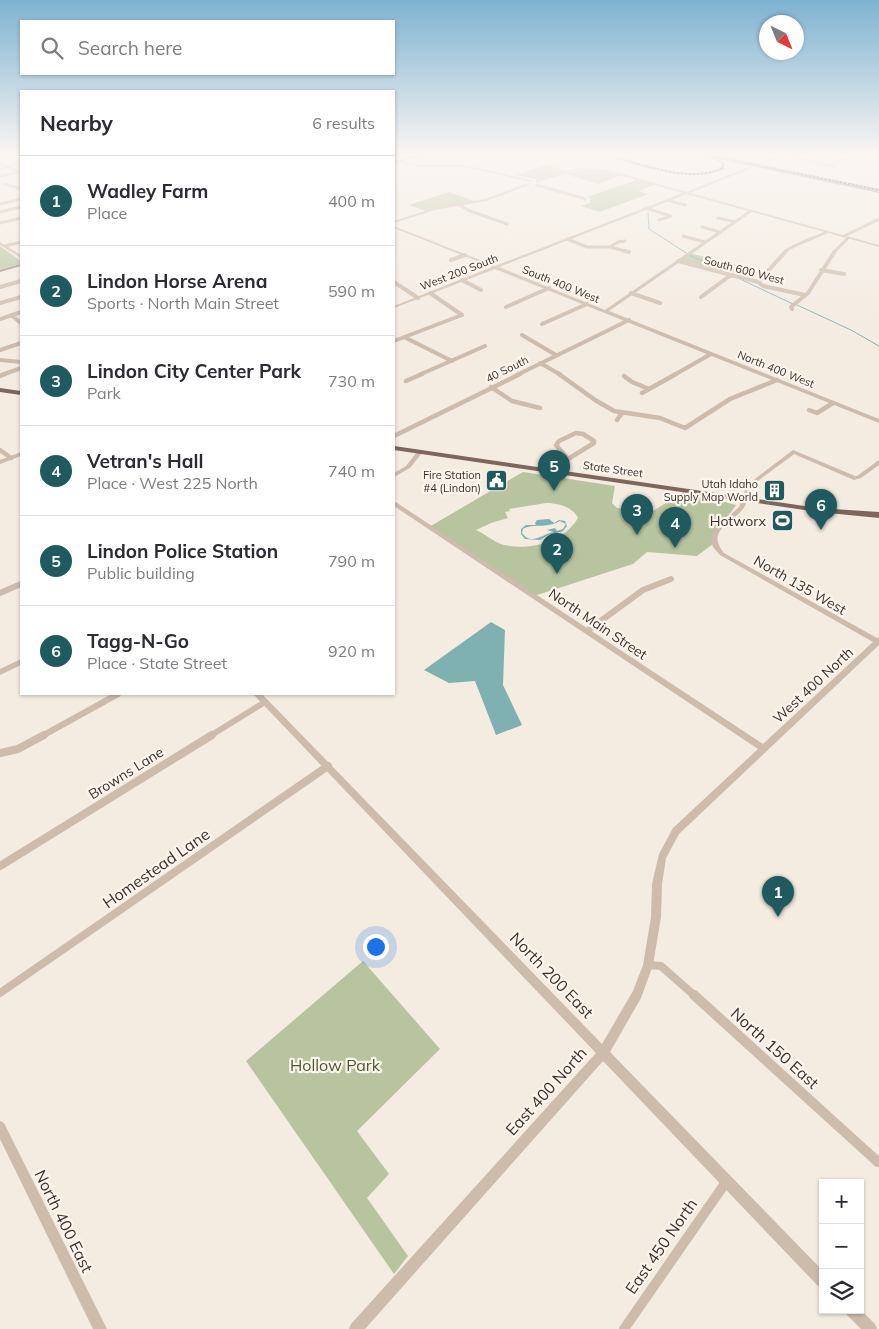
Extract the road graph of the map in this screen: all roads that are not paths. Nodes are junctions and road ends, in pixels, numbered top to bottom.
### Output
1 (409, 217) edge
2 (487, 217) edge
3 (623, 217) edge
4 (668, 217) edge
5 (742, 217) edge
6 (776, 217) edge
7 (20, 218) edge
8 (718, 218) dead end
9 (879, 218) edge
10 (659, 220) dead end
11 (395, 222) edge
12 (735, 222) junction
13 (0, 223) edge
14 (507, 224) dead end
15 (395, 227) edge
16 (702, 227) dead end
17 (720, 232) junction
18 (826, 232) junction
19 (683, 236) dead end
20 (846, 237) junction
21 (567, 239) junction
22 (624, 241) dead end
23 (20, 242) edge
24 (706, 242) junction
25 (0, 243) edge
26 (5, 246) junction
27 (879, 246) edge
28 (610, 247) junction
29 (629, 252) dead end
30 (20, 255) edge
31 (465, 255) junction
32 (451, 260) dead end
33 (678, 261) junction
34 (20, 266) edge
35 (496, 267) junction
36 (822, 270) junction
37 (0, 271) edge
38 (844, 274) dead end
39 (730, 275) junction
40 (462, 280) junction
41 (20, 281) edge
42 (758, 282) junction
43 (395, 283) edge
44 (0, 287) edge
45 (549, 288) junction
46 (481, 290) dead end
47 (430, 293) junction
48 (632, 293) junction
49 (806, 295) junction
50 (20, 297) edge
51 (702, 297) dead end
52 (418, 298) junction
53 (660, 302) dead end
54 (0, 303) edge
55 (587, 304) junction
56 (506, 306) dead end
57 (395, 307) edge
58 (792, 309) dead end
59 (606, 311) junction
60 (20, 312) edge
61 (11, 315) junction
62 (0, 318) edge
63 (629, 320) junction
64 (20, 322) edge
65 (542, 324) dead end
66 (522, 335) dead end
67 (666, 335) joint
68 (406, 338) junction
69 (395, 341) edge
70 (20, 343) edge
71 (485, 346) dead end
72 (0, 350) edge
73 (711, 354) junction
74 (556, 355) junction
75 (0, 360) edge
76 (452, 361) junction
77 (20, 362) edge
78 (540, 363) junction
79 (20, 368) edge
80 (0, 376) edge
81 (624, 376) dead end
82 (777, 380) junction
83 (406, 381) dead end
84 (491, 387) junction
85 (649, 389) junction
86 (0, 390) edge
87 (20, 393) edge
88 (642, 393) dead end
89 (833, 403) junction
90 (540, 408) dead end
91 (809, 410) dead end
92 (622, 414) junction
93 (617, 420) dead end
94 (879, 421) edge
95 (395, 435) edge
96 (395, 448) edge
97 (0, 450) edge
98 (419, 452) junction
99 (20, 454) edge
100 (11, 458) junction
101 (568, 459) junction
102 (0, 462) edge
103 (879, 462) edge
104 (547, 471) junction
105 (395, 474) edge
106 (744, 499) junction
107 (395, 504) edge
108 (879, 514) edge
109 (671, 579) dead end
110 (20, 584) edge
111 (0, 593) edge
112 (587, 631) junction
113 (878, 641) edge
114 (20, 662) edge
115 (0, 672) edge
116 (116, 695) edge
117 (258, 695) edge
118 (265, 702) junction
119 (764, 748) junction
120 (0, 753) edge
121 (328, 766) junction
122 (0, 866) edge
123 (648, 964) junction
124 (0, 993) edge
125 (604, 1052) junction
126 (0, 1126) edge
127 (878, 1162) edge
128 (726, 1182) junction
129 (819, 1277) edge
130 (856, 1314) edge
131 (97, 1328) edge
132 (356, 1329) edge
133 (624, 1329) edge
134 (870, 1329) edge

1 - 11 street
2 - 14 street
3 - 21 street, West 200 South
4 - 10 street
5 - 12 street
6 - 18 street
7 - 13 street
8 - 12 street
9 - 20 street
12 - 17 street
15 - 31 street, South 400 West
16 - 17 street
17 - 24 street
18 - 20 street
18 - 42 street
19 - 24 street
20 - 27 street
20 - 36 street
21 - 28 street
21 - 35 street, West 200 South
22 - 28 street
23 - 26 street
24 - 33 street
25 - 26 street
26 - 30 street
28 - 29 street
31 - 32 street
31 - 35 street, South 400 West
33 - 39 street, South 600 West
33 - 48 street
34 - 37 main road
35 - 40 street, West 200 South
35 - 45 street, South 400 West
36 - 38 street
36 - 49 street
39 - 42 street, South 600 West
39 - 51 street
40 - 46 street
40 - 47 street, West 200 South
41 - 44 street
42 - 49 street, South 600 West
43 - 52 street
45 - 55 street, South 400 West
45 - 56 street
47 - 52 street, West 200 South
47 - 68 street
48 - 53 street
48 - 59 street
49 - 58 street
50 - 54 street
52 - 57 street, West 200 South
55 - 59 street, South 400 West
55 - 65 street
59 - 63 street, South 400 West
60 - 61 street
61 - 62 street
61 - 64 street
63 - 67 street, South 400 West
63 - 74 street, 40 South
66 - 74 street
67 - 73 street, North 400 West
68 - 69 street
68 - 76 street
70 - 72 street
71 - 76 street
73 - 82 street, North 400 West
73 - 85 street
74 - 78 street, 40 South
75 - 77 street
76 - 83 street
78 - 84 street, 40 South
78 - 92 street
79 - 80 street
81 - 85 street
82 - 89 street, North 400 West
82 - 92 street
84 - 90 street
84 - 95 street, 40 South
85 - 88 street
86 - 87 main road
89 - 91 street
89 - 94 street, North 400 West
92 - 93 street
96 - 98 main road
97 - 100 street
98 - 104 main road, State Street
98 - 105 street
99 - 100 street
100 - 102 street
101 - 101 street
101 - 104 street
103 - 106 street
104 - 106 main road, State Street
106 - 108 main road, State Street
106 - 113 street, North 135 West
107 - 112 street, North Main Street
109 - 112 street
110 - 111 street
112 - 119 street, North Main Street
113 - 119 street, West 400 North
114 - 115 street
116 - 120 street
117 - 118 street, North 200 East
118 - 121 street, North 200 East
118 - 122 street, Browns Lane
119 - 123 street, East 400 North
121 - 124 street, Homestead Lane
121 - 125 street, North 200 East
123 - 125 street, East 400 North
123 - 127 street, North 150 East
125 - 128 street, North 200 East
125 - 132 street, East 400 North
126 - 131 street, North 400 East
128 - 129 street, North 200 East
128 - 133 street, East 450 North
130 - 134 street

